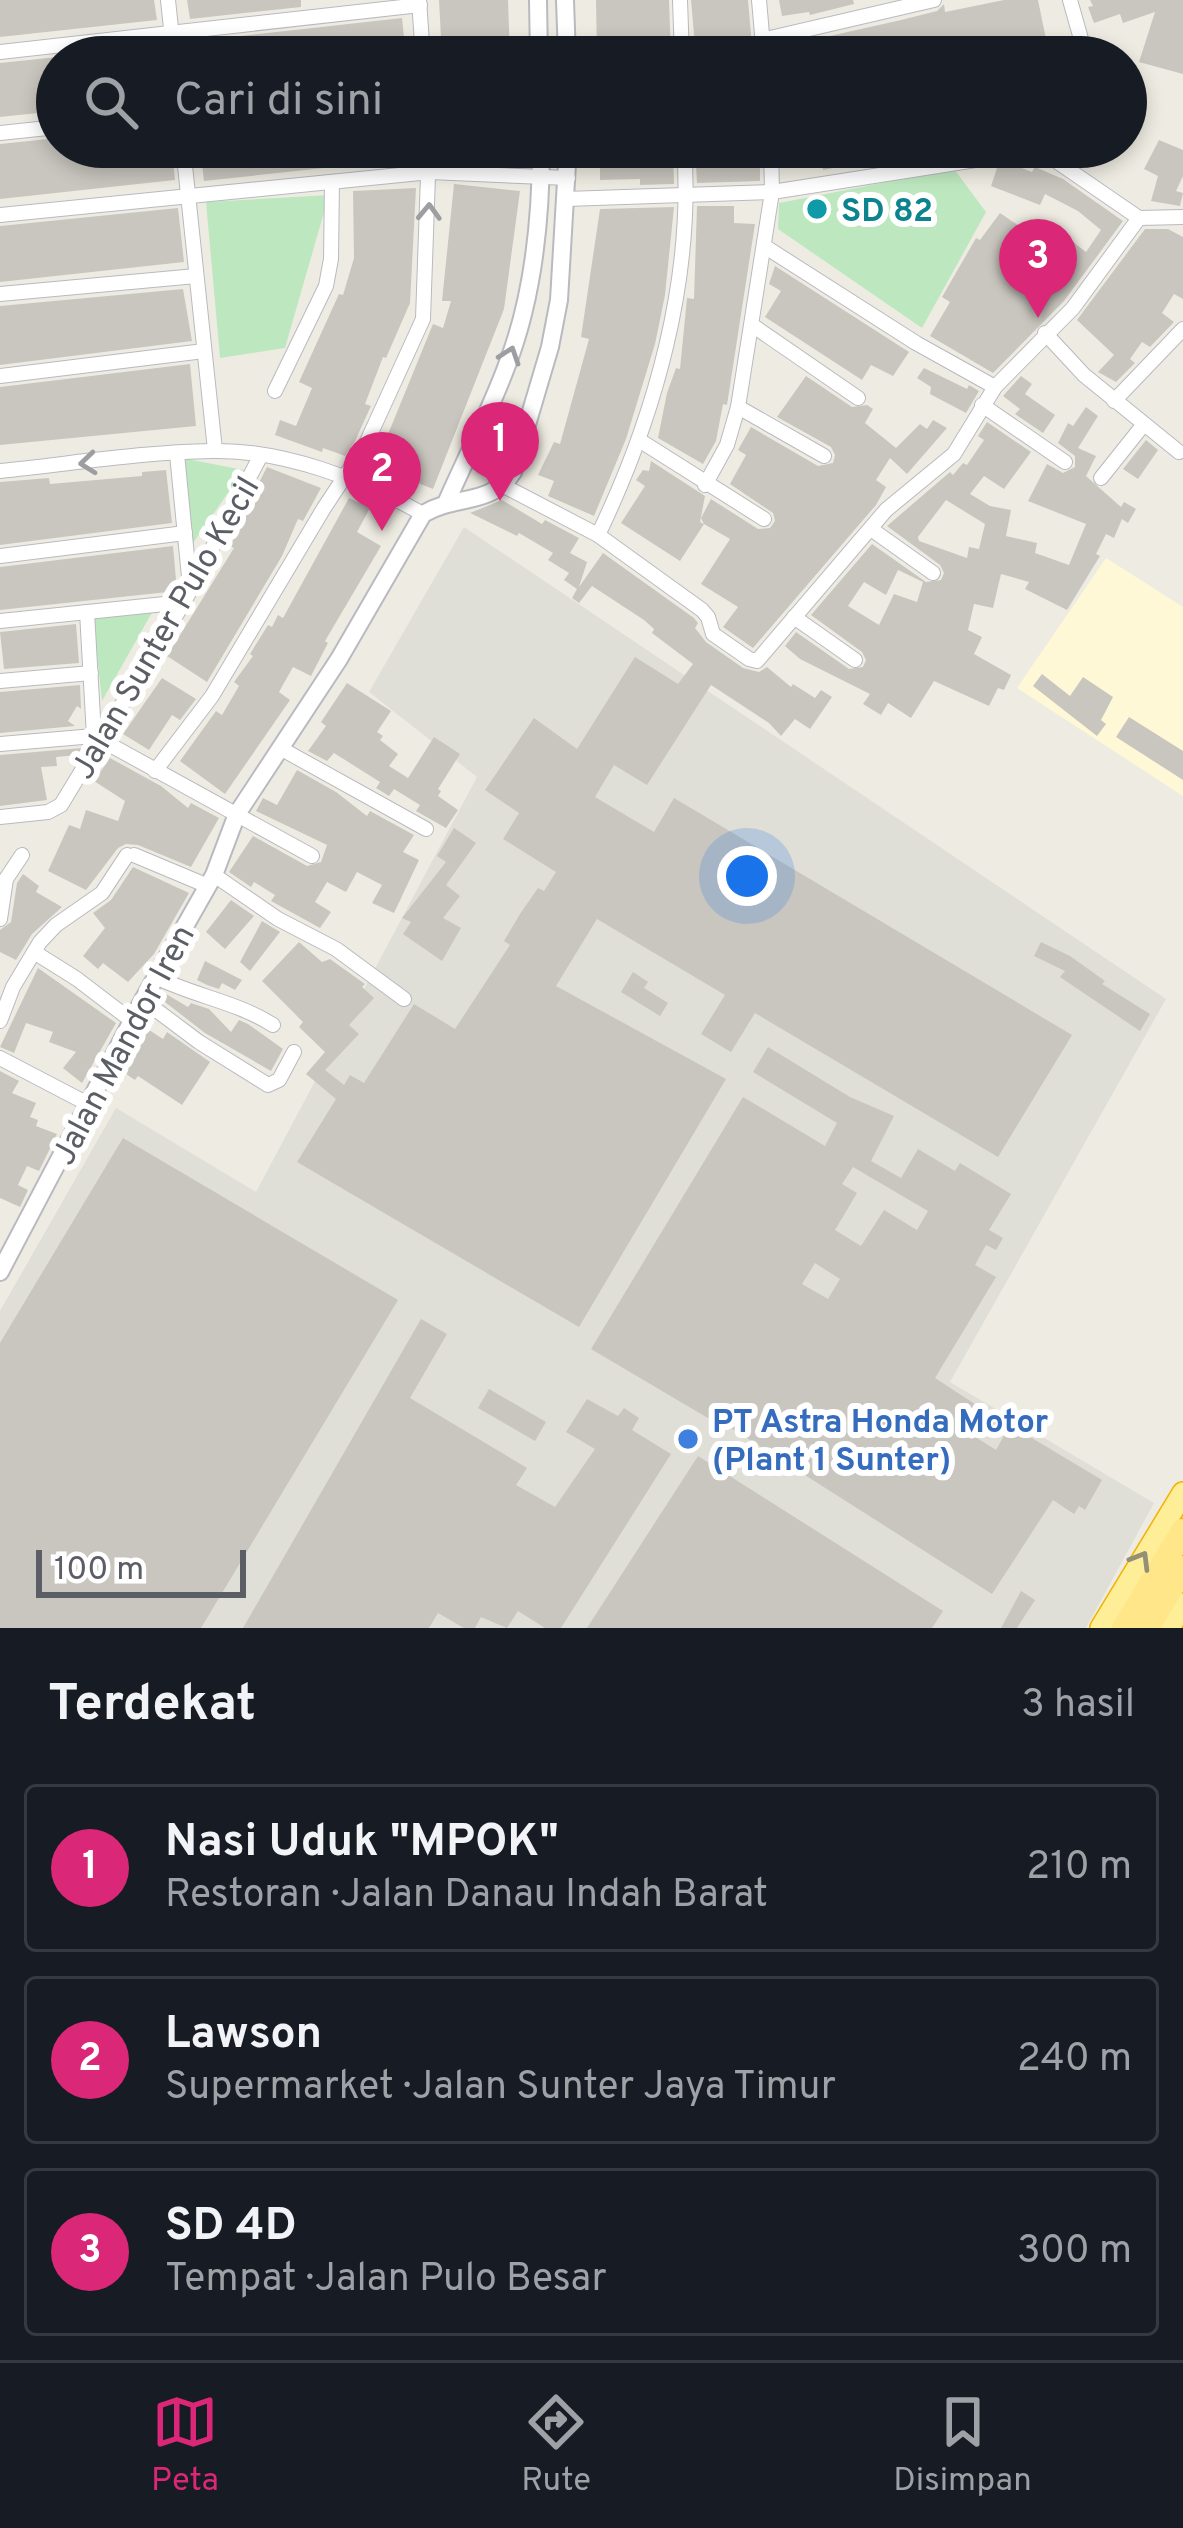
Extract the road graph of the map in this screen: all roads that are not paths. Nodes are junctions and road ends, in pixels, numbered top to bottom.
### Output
1 (168, 0) edge
2 (538, 0) edge
3 (566, 0) edge
4 (680, 0) edge
5 (759, 0) edge
6 (934, 0) edge
7 (1070, 0) edge
8 (420, 3) edge
9 (172, 32) junction
10 (138, 36) edge
11 (172, 36) edge
12 (422, 36) edge
13 (539, 36) edge
14 (567, 36) edge
15 (681, 36) edge
16 (762, 36) edge
17 (779, 36) edge
18 (1082, 36) edge
19 (36, 48) edge
20 (0, 52) edge
21 (36, 129) edge
22 (0, 133) edge
23 (185, 168) edge
24 (430, 168) edge
25 (541, 168) edge
26 (568, 168) edge
27 (686, 168) edge
28 (771, 168) edge
29 (925, 168) edge
30 (1066, 168) edge
31 (430, 172) junction
32 (541, 177) junction
33 (568, 178) junction
34 (332, 182) junction
35 (772, 192) junction
36 (688, 196) junction
37 (188, 199) junction
38 (566, 199) junction
39 (0, 215) edge
40 (1138, 218) junction
41 (1183, 218) edge
42 (764, 246) junction
43 (196, 275) junction
44 (0, 294) edge
45 (752, 325) junction
46 (1183, 328) edge
47 (1046, 334) junction
48 (204, 351) junction
49 (0, 376) edge
50 (995, 387) junction
51 (275, 391) dead end
52 (858, 398) dead end
53 (1114, 401) junction
54 (982, 406) junction
55 (738, 407) junction
56 (1144, 424) junction
57 (639, 440) junction
58 (215, 450) junction
59 (1180, 452) dead end
60 (177, 454) junction
61 (261, 455) junction
62 (824, 456) dead end
63 (1065, 462) dead end
64 (0, 471) edge
65 (1101, 478) dead end
66 (346, 479) junction
67 (705, 484) junction
68 (504, 486) junction
69 (447, 501) junction
70 (424, 514) junction
71 (764, 519) dead end
72 (871, 529) junction
73 (185, 533) junction
74 (598, 535) junction
75 (0, 556) edge
76 (933, 573) dead end
77 (190, 587) junction
78 (184, 602) junction
79 (86, 612) junction
80 (794, 617) junction
81 (0, 621) edge
82 (855, 660) dead end
83 (91, 673) junction
84 (0, 681) edge
85 (98, 738) junction
86 (0, 744) edge
87 (280, 748) junction
88 (155, 771) junction
89 (237, 814) junction
90 (0, 817) edge
91 (426, 829) dead end
92 (22, 855) dead end
93 (312, 856) dead end
94 (211, 881) junction
95 (0, 919) edge
96 (34, 952) junction
97 (156, 977) junction
98 (7, 983) edge
99 (404, 999) dead end
100 (143, 1000) junction
101 (0, 1021) edge
102 (132, 1022) junction
103 (273, 1025) dead end
104 (294, 1052) dead end
105 (0, 1058) edge
106 (88, 1104) junction
107 (0, 1272) edge
108 (1183, 1493) edge
109 (1183, 1531) edge
110 (1183, 1568) edge
111 (1183, 1604) edge
112 (1101, 1628) edge
113 (1124, 1628) edge
114 (1147, 1628) edge
115 (1169, 1628) edge

1 - 9 street
2 - 13 street
3 - 14 street
4 - 15 street
5 - 16 street
6 - 17 street
7 - 18 street
8 - 9 street
8 - 12 street
9 - 10 street
9 - 11 street
19 - 20 street
21 - 22 street
23 - 37 street
24 - 31 street
25 - 32 street
26 - 33 street
27 - 36 street
28 - 35 street
29 - 35 street
30 - 40 street
31 - 32 street
31 - 34 street
66 -> 31 street
32 - 33 street
69 -> 32 street
33 - 38 street
34 - 37 street
34 - 51 street
35 - 36 street
35 - 42 street
36 - 38 street
36 - 57 street
37 - 39 street
37 - 43 street
38 - 68 street
40 - 41 street
40 - 47 street
42 - 45 street
42 - 50 street
43 - 44 street
43 - 48 street
45 - 52 street
45 - 55 street
46 - 53 street
47 - 50 street
47 - 53 street
48 - 49 street
48 - 58 street
50 - 54 street
53 - 56 street
54 - 63 street
54 - 72 street
55 - 62 street
55 - 67 street
56 - 59 street
56 - 65 street
57 - 67 street
57 - 74 street
58 - 60 street
58 - 61 street
60 -> 64 street
60 - 73 street
61 - 66 street
61 - 77 street, Jalan Sunter Pulo Kecil
66 - 70 street
66 - 88 street
67 - 71 street
68 - 69 street
68 - 74 street
69 - 70 street
70 - 87 street, Jalan Mandor Iren
72 - 76 street
72 - 80 street
73 - 75 street
73 - 77 street
74 - 80 street
77 - 78 street, Jalan Sunter Pulo Kecil
78 - 79 street
78 - 85 street, Jalan Sunter Pulo Kecil
79 - 81 street
79 - 83 street
80 - 82 street
83 - 84 street
83 - 85 street
85 - 86 street
85 - 88 street
85 - 90 street, Jalan Sunter Pulo Kecil
87 - 89 street, Jalan Mandor Iren
87 - 91 street
88 - 89 street
89 - 93 street
89 - 94 street, Jalan Mandor Iren
92 - 95 street
94 - 96 street
94 - 97 street, Jalan Mandor Iren
94 - 99 street
96 - 98 street
96 - 102 street
97 - 100 street, Jalan Mandor Iren
97 - 103 street
98 - 101 street
100 - 102 street, Jalan Mandor Iren
100 - 104 street
102 - 106 street, Jalan Mandor Iren
105 - 106 street
106 - 107 street, Jalan Mandor Iren
112 -> 108 highway
109 - 113 highway
110 - 114 highway
111 - 115 highway

